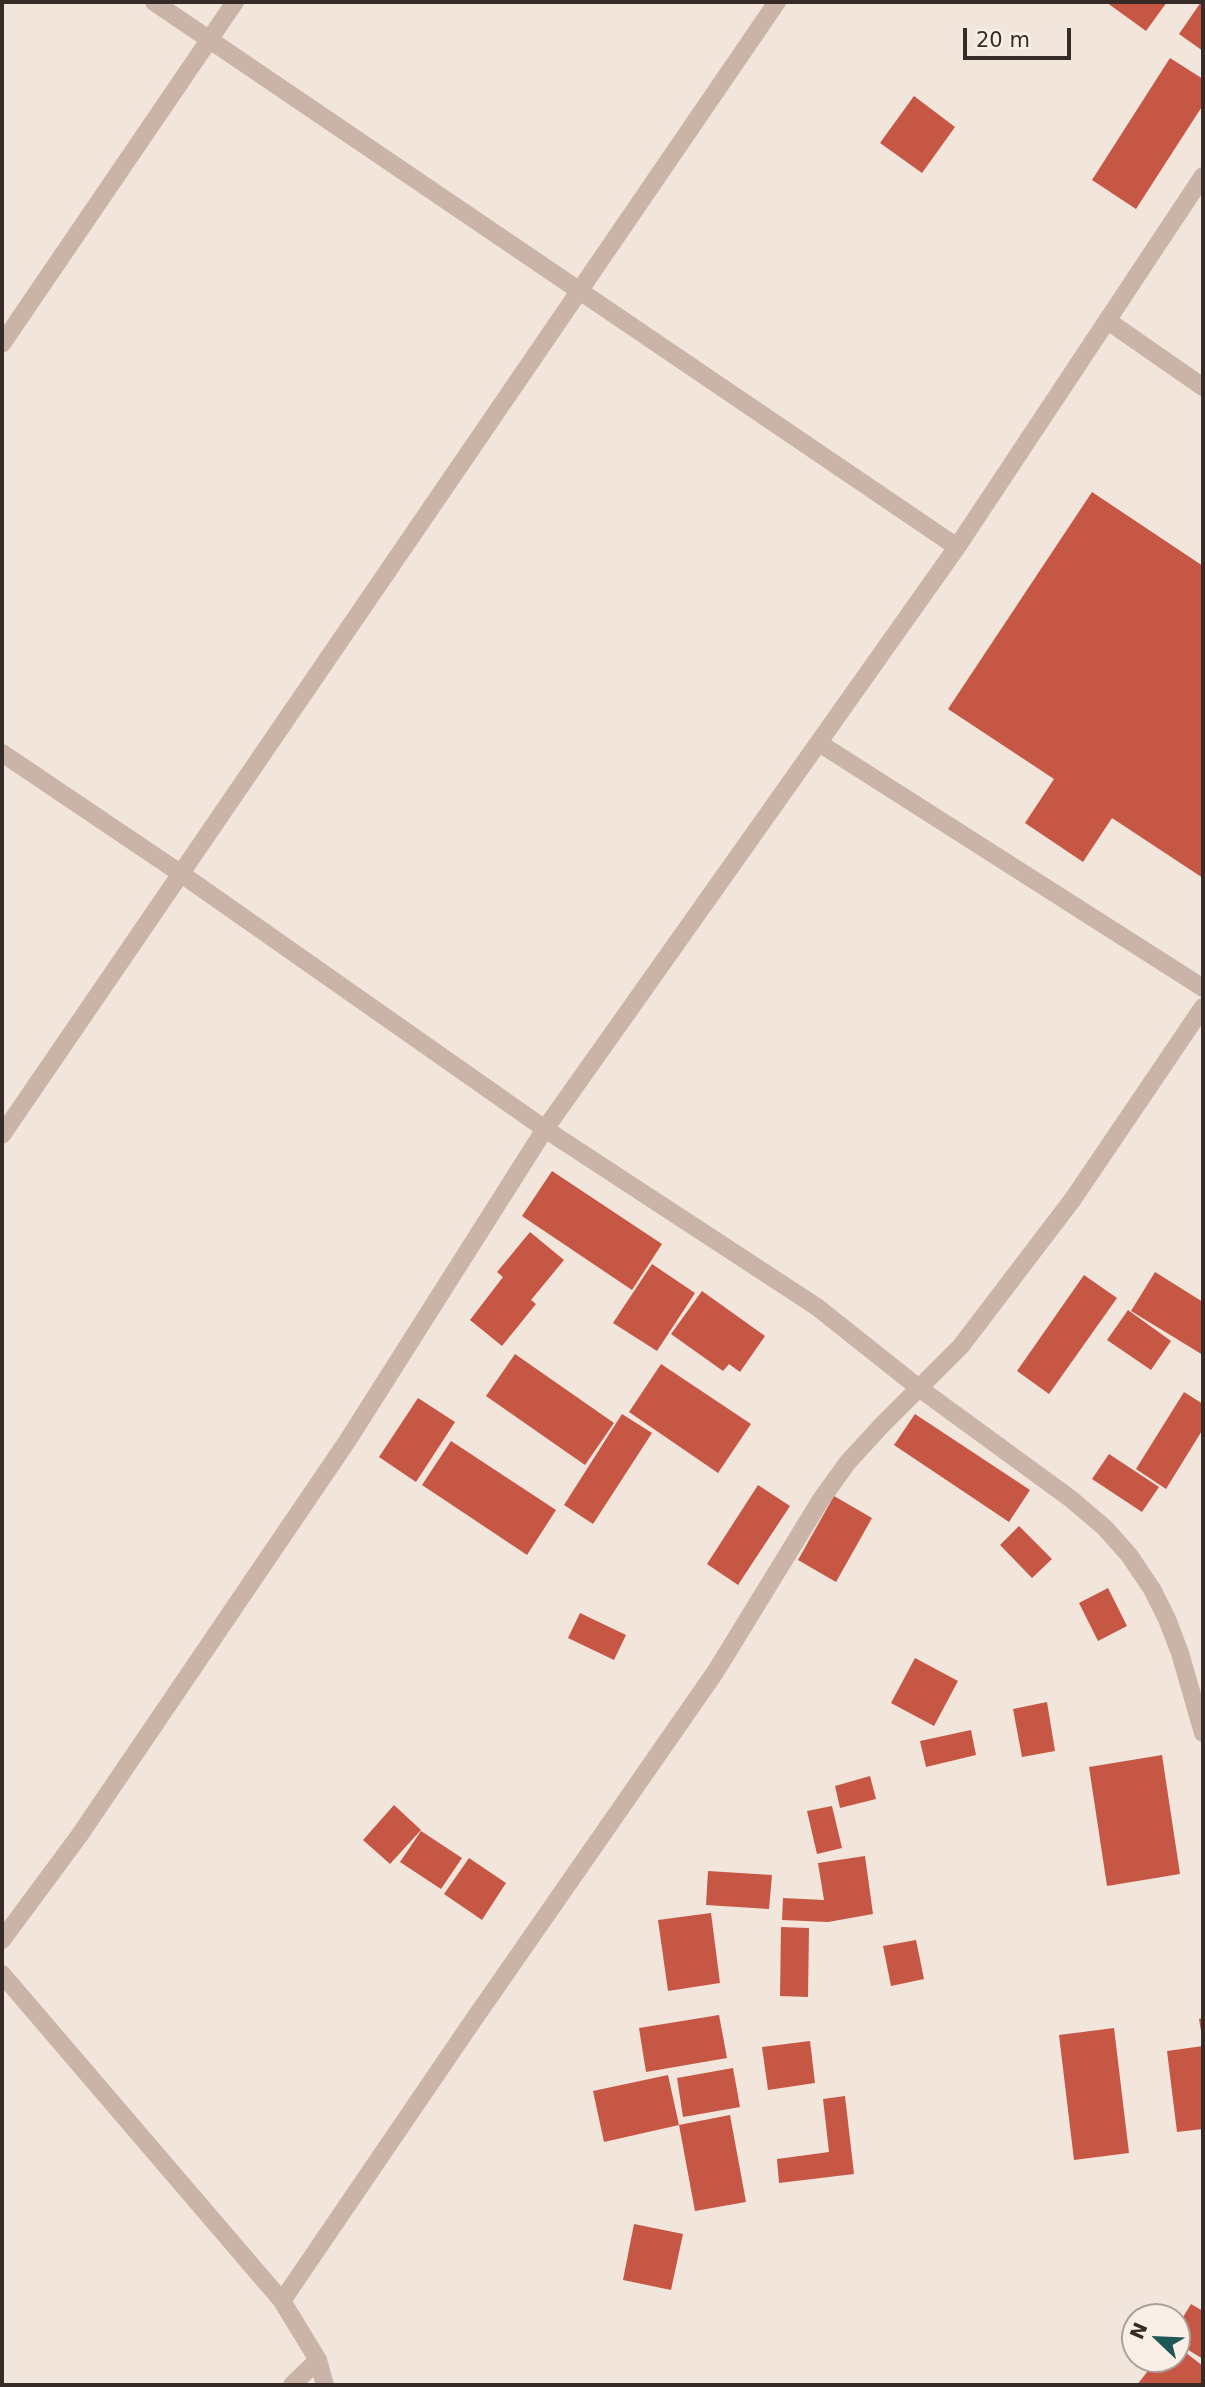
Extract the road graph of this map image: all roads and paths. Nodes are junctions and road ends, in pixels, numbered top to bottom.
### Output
1 (154, 2) edge
2 (235, 2) edge
3 (777, 2) edge
4 (210, 39) junction
5 (1203, 176) edge
6 (579, 292) junction
7 (1108, 321) junction
8 (2, 344) edge
9 (1203, 387) edge
10 (957, 547) junction
11 (819, 743) junction
12 (2, 752) edge
13 (180, 873) junction
14 (1203, 988) edge
15 (1203, 1007) edge
16 (545, 1129) junction
17 (2, 1135) edge
18 (919, 1388) junction
19 (1203, 1733) edge
20 (2, 1940) edge
21 (2, 1974) edge
22 (282, 2301) junction
23 (318, 2360) junction
24 (292, 2385) edge
25 (325, 2385) edge

1 - 4 street
2 - 4 street
3 - 6 street
4 - 6 street
4 - 8 street
5 - 7 street
6 - 10 street
6 - 13 street
7 - 9 street
7 - 10 street
10 - 11 street
11 - 14 street
11 - 16 street
12 - 13 street
13 - 16 street
13 - 17 street
15 - 18 street
16 - 18 street
16 - 20 street
18 - 19 street
18 - 22 street
21 - 22 street
22 - 23 street
23 - 24 street
23 - 25 street

